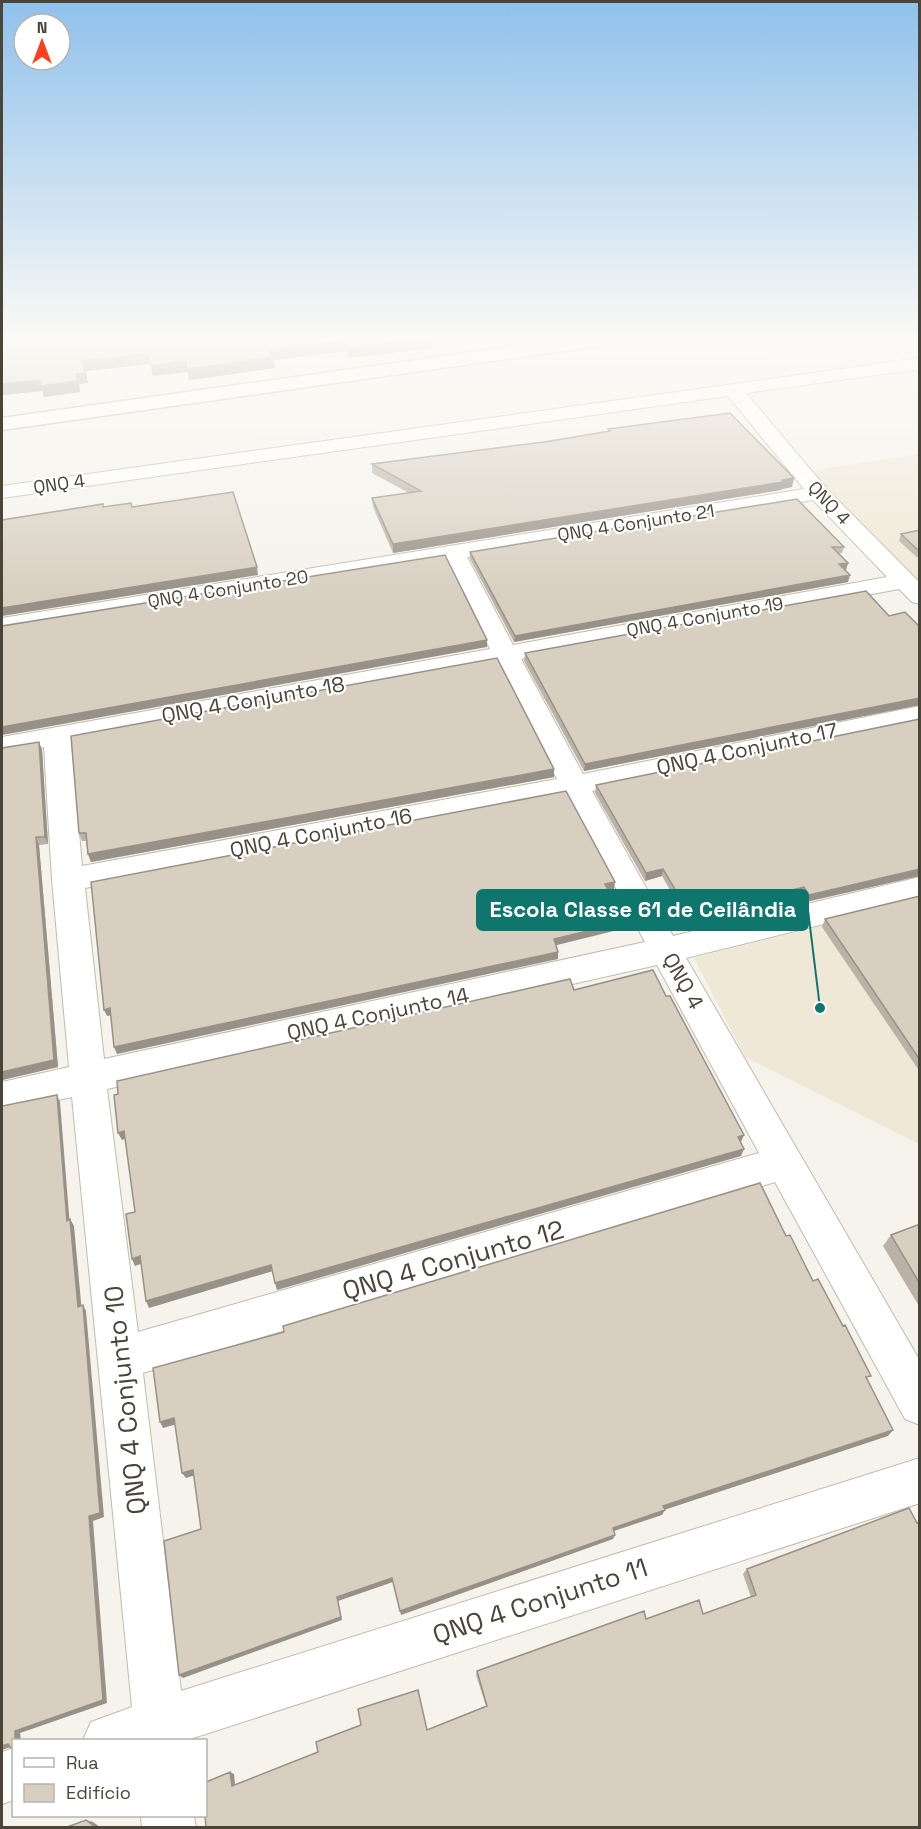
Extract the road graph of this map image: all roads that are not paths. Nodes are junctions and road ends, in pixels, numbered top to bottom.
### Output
1 (485, 425) edge
2 (762, 425) edge
3 (2, 492) edge
4 (818, 493) junction
5 (454, 553) junction
6 (912, 589) edge
7 (2, 625) edge
8 (505, 654) junction
9 (920, 714) edge
10 (57, 736) junction
11 (2, 746) edge
12 (575, 785) junction
13 (67, 880) junction
14 (920, 888) edge
15 (666, 950) junction
16 (89, 1077) junction
17 (2, 1097) edge
18 (786, 1162) junction
19 (121, 1358) junction
20 (920, 1404) edge
21 (920, 1480) edge
22 (160, 1732) edge
23 (115, 1739) edge

1 - 3 street, QNQ 4
2 - 4 street, QNQ 4
4 - 5 street, QNQ 4 Conjunto 21
4 - 6 street, QNQ 4
5 - 7 street, QNQ 4 Conjunto 20
5 - 8 street, QNQ 4
6 - 8 street, QNQ 4 Conjunto 19
8 - 10 street, QNQ 4 Conjunto 18
8 - 12 street, QNQ 4
9 - 12 street, QNQ 4 Conjunto 17
10 - 11 street, QNQ 4 Conjunto 18
10 - 13 street, QNQ 4 Conjunto 10
12 - 13 street, QNQ 4 Conjunto 16
12 - 15 street, QNQ 4
13 - 16 street, QNQ 4 Conjunto 10
14 - 15 street, QNQ 4 Conjunto 14
15 - 16 street, QNQ 4 Conjunto 14
15 - 18 street, QNQ 4
16 - 17 street
16 - 19 street, QNQ 4 Conjunto 10
18 - 19 street, QNQ 4 Conjunto 12
18 - 20 street, QNQ 4
19 - 22 street, QNQ 4 Conjunto 10
21 - 22 street, QNQ 4 Conjunto 11
22 - 23 street

